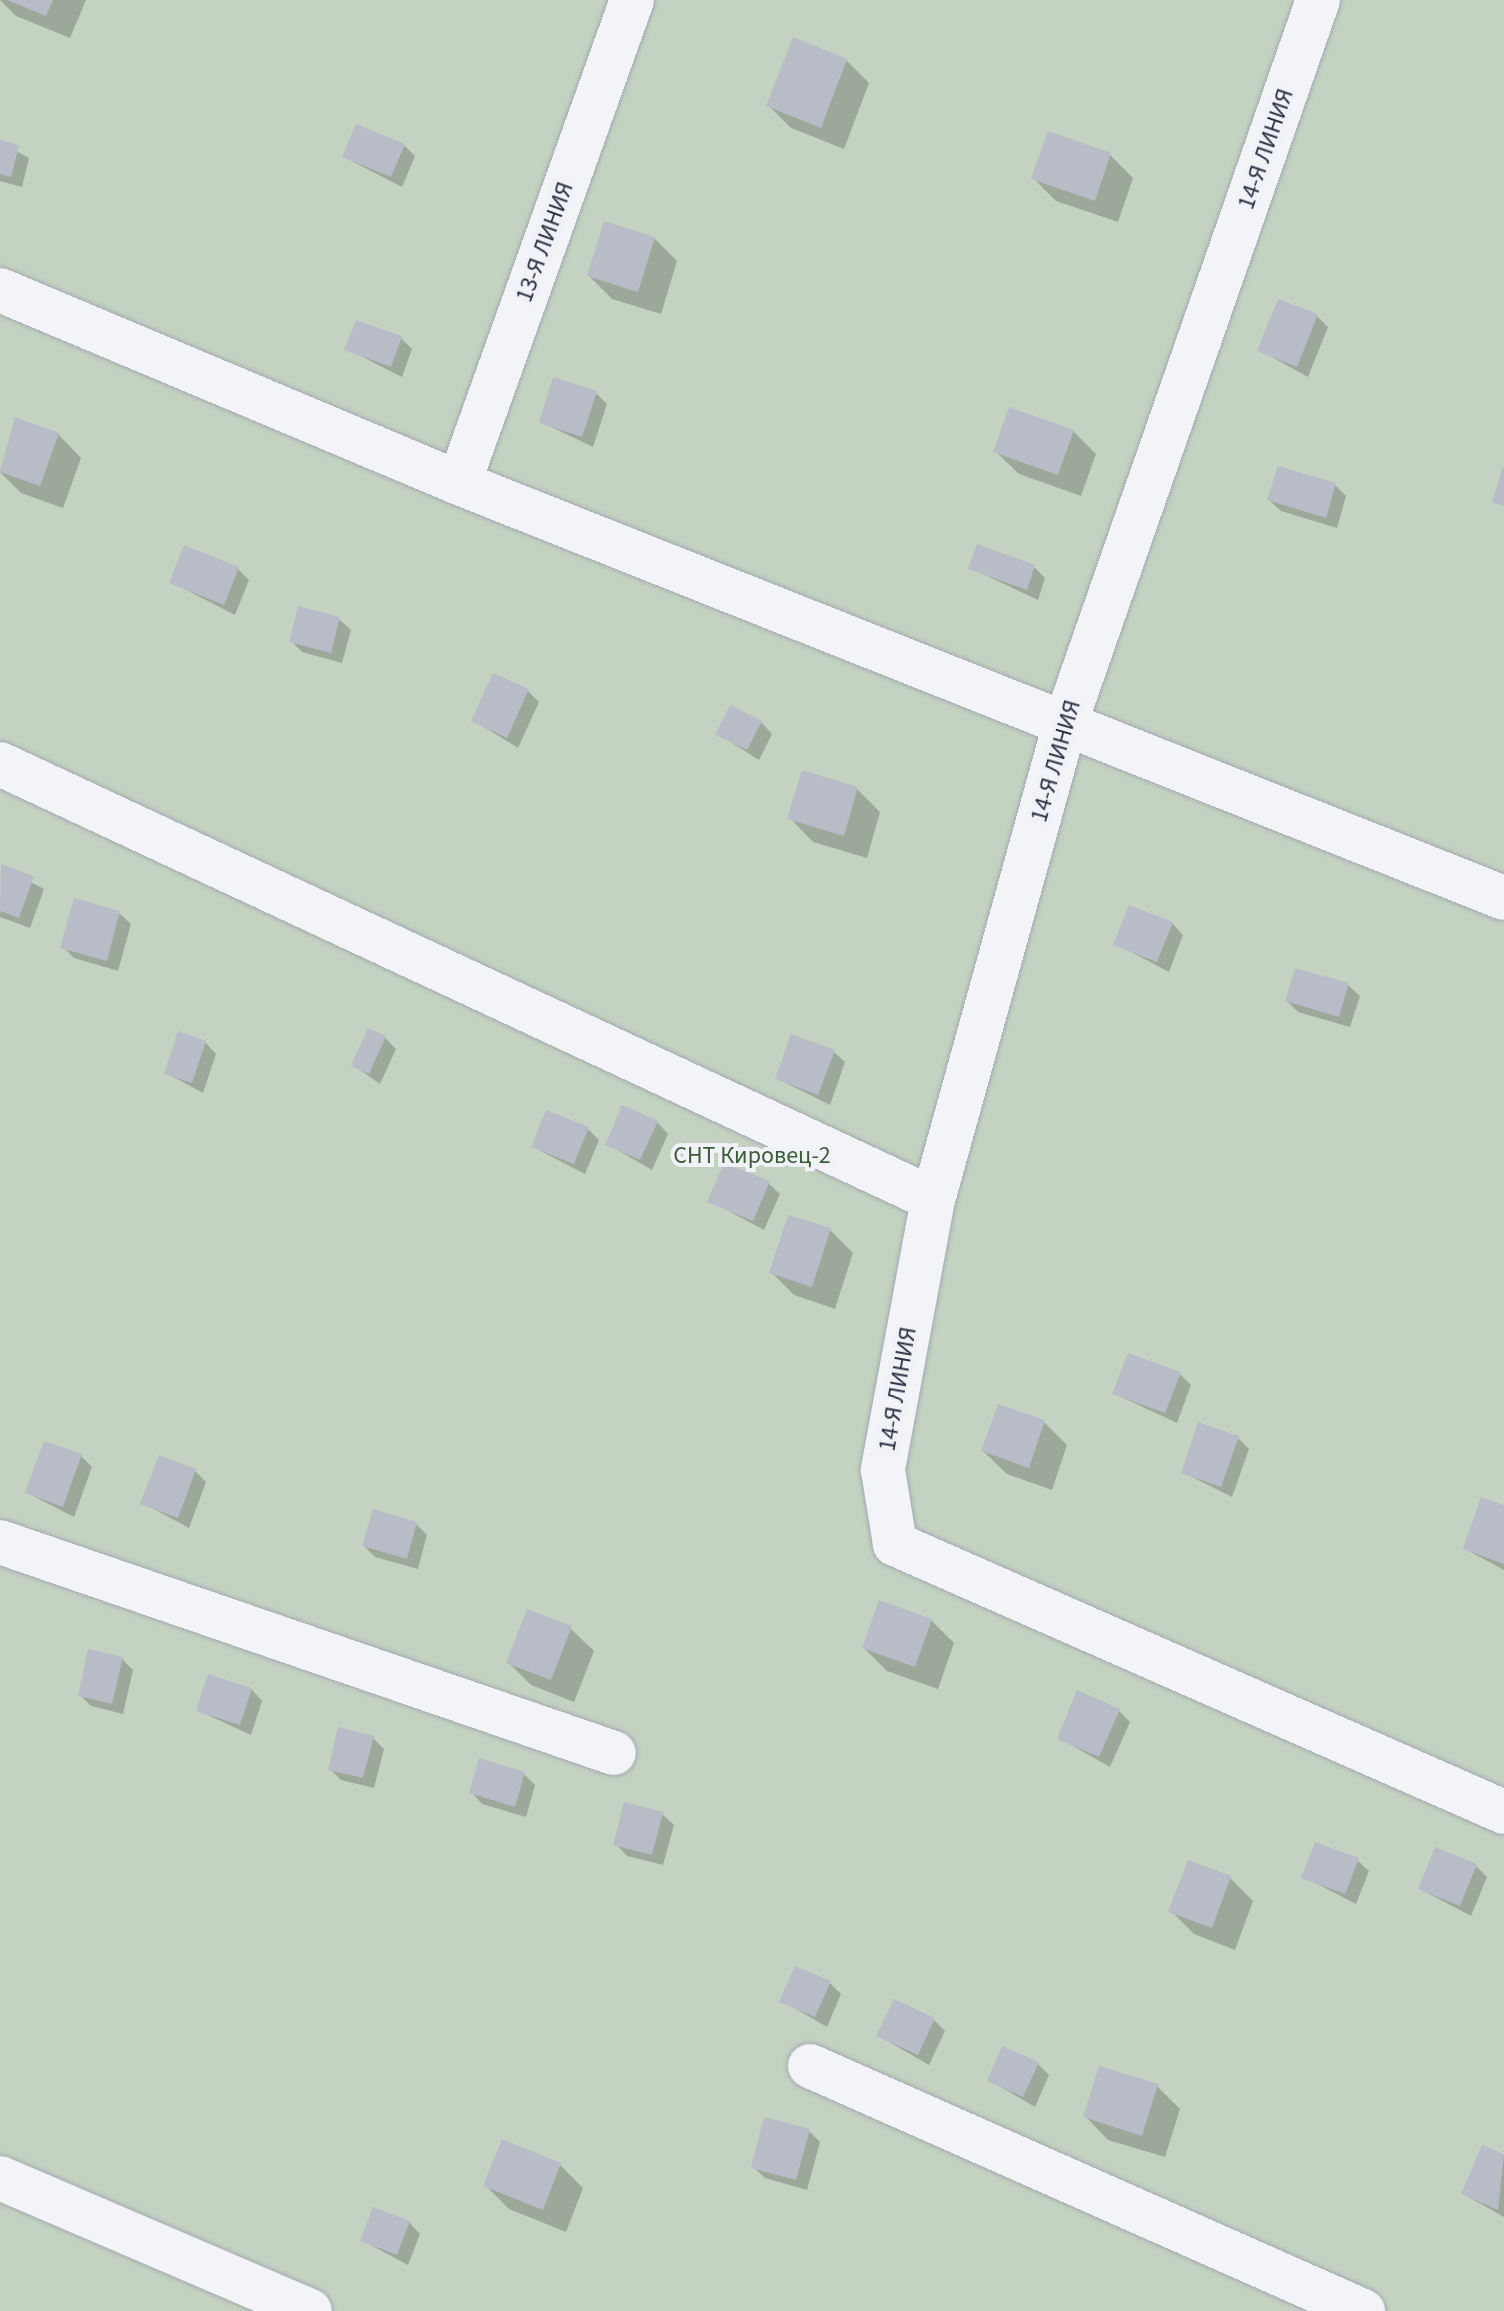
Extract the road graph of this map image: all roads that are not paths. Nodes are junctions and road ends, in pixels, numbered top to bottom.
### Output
1 (632, 0) edge
2 (1318, 0) edge
3 (0, 290) edge
4 (459, 483) junction
5 (1065, 724) junction
6 (0, 764) edge
7 (1504, 898) edge
8 (933, 1199) junction
9 (0, 1542) edge
10 (614, 1753) dead end
11 (1504, 1812) edge
12 (810, 2066) dead end
13 (0, 2178) edge
14 (310, 2311) edge
15 (1363, 2311) edge

1 - 4 street, 13-Я ЛИНИЯ
2 - 5 street, 14-Я ЛИНИЯ
3 - 4 street
4 - 5 street
5 - 7 street
5 - 8 street, 14-Я ЛИНИЯ
6 - 8 street
8 - 11 street, 14-Я ЛИНИЯ
9 - 10 street
12 - 15 street
13 - 14 street

